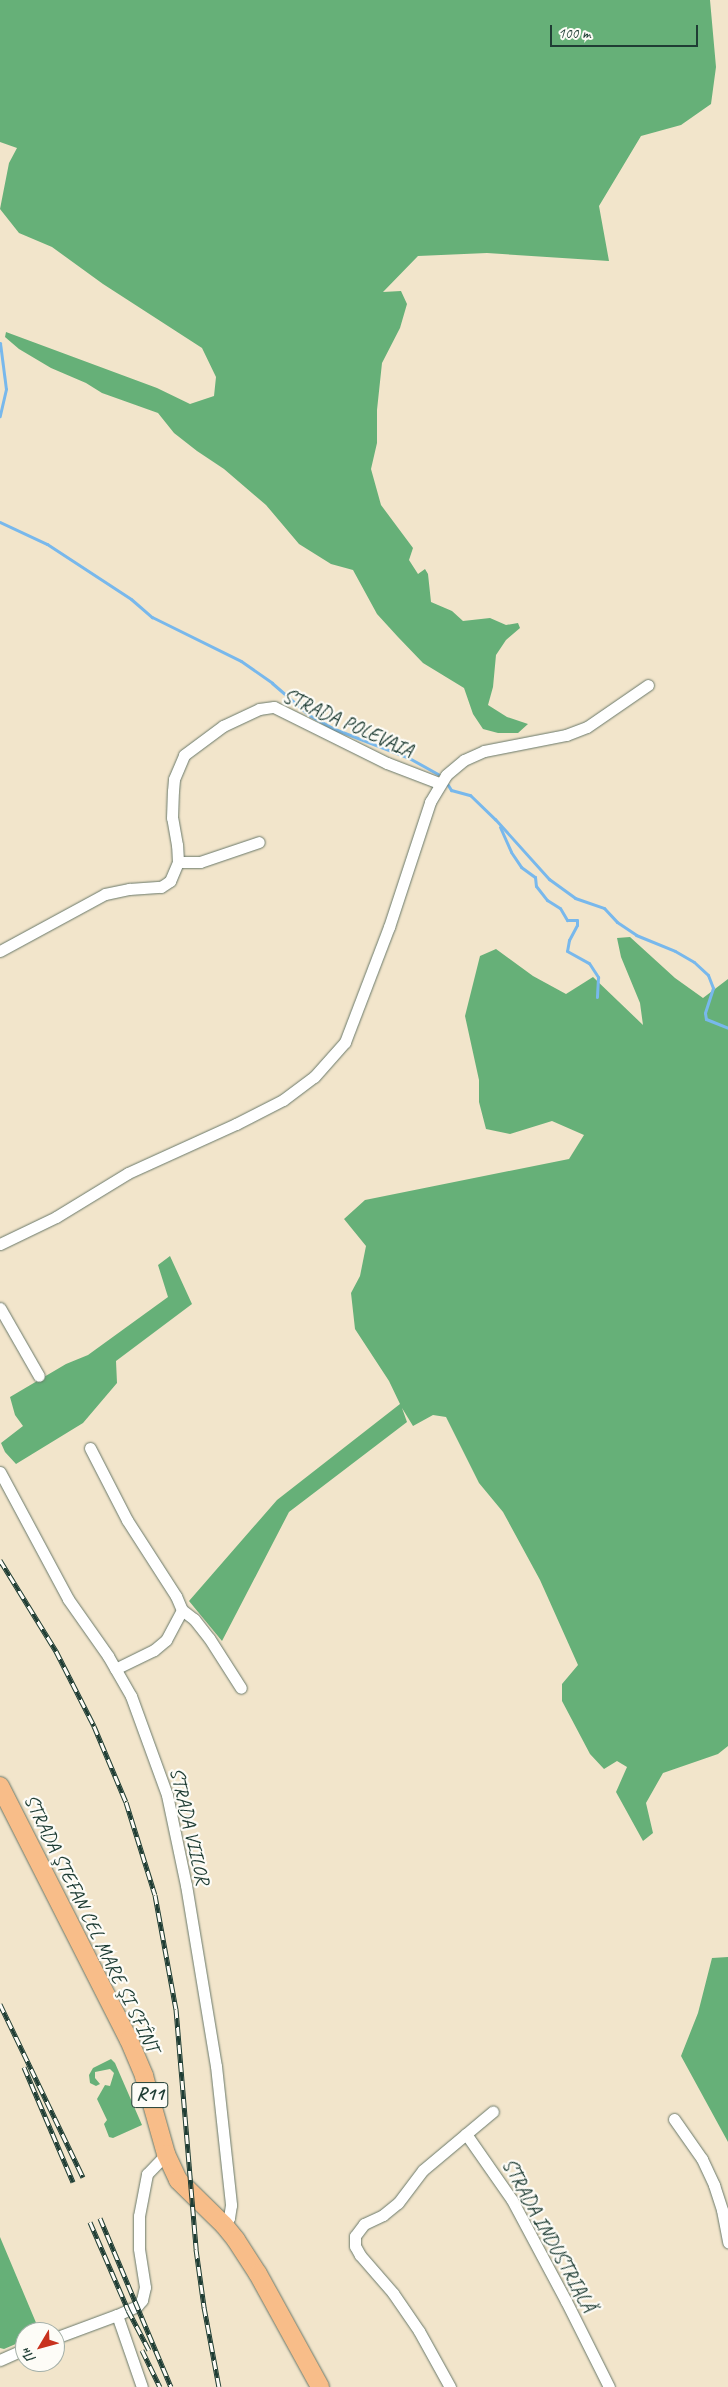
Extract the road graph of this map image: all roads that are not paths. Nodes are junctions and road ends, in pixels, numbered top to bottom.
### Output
1 (648, 685) dead end
2 (439, 783) junction
3 (259, 842) dead end
4 (178, 862) junction
5 (0, 952) edge
6 (0, 1244) edge
7 (0, 1308) edge
8 (38, 1376) dead end
9 (90, 1448) dead end
10 (0, 1472) edge
11 (182, 1610) junction
12 (115, 1669) junction
13 (241, 1688) dead end
14 (0, 1786) edge
15 (493, 2111) dead end
16 (674, 2119) dead end
17 (466, 2134) junction
18 (166, 2154) junction
19 (224, 2224) junction
20 (728, 2242) edge
21 (117, 2315) junction
22 (65, 2334) edge
23 (15, 2353) edge
24 (0, 2360) edge
25 (142, 2387) edge
26 (320, 2387) edge
27 (450, 2387) edge
28 (608, 2387) edge

1 - 2 street
2 - 4 street, STRADA POLEVAIA
2 - 6 street
3 - 4 street
4 - 5 street
7 - 8 street
9 - 11 street
10 - 12 street, STRADA VIILOR
11 - 12 street
11 - 13 street
12 - 19 street, STRADA VIILOR
14 - 18 main road, STRADA ŞTEFAN CEL MARE ŞI SFÎNT / R11
15 - 17 street
16 - 20 street
17 - 27 street
17 - 28 street, STRADA INDUSTRIALĂ
18 - 19 main road, STRADA ŞTEFAN CEL MARE ŞI SFÎNT / R11
18 - 21 street
19 - 26 main road, STRADA ŞTEFAN CEL MARE ŞI SFÎNT / R11
21 - 22 street
21 - 25 street
23 - 24 street

